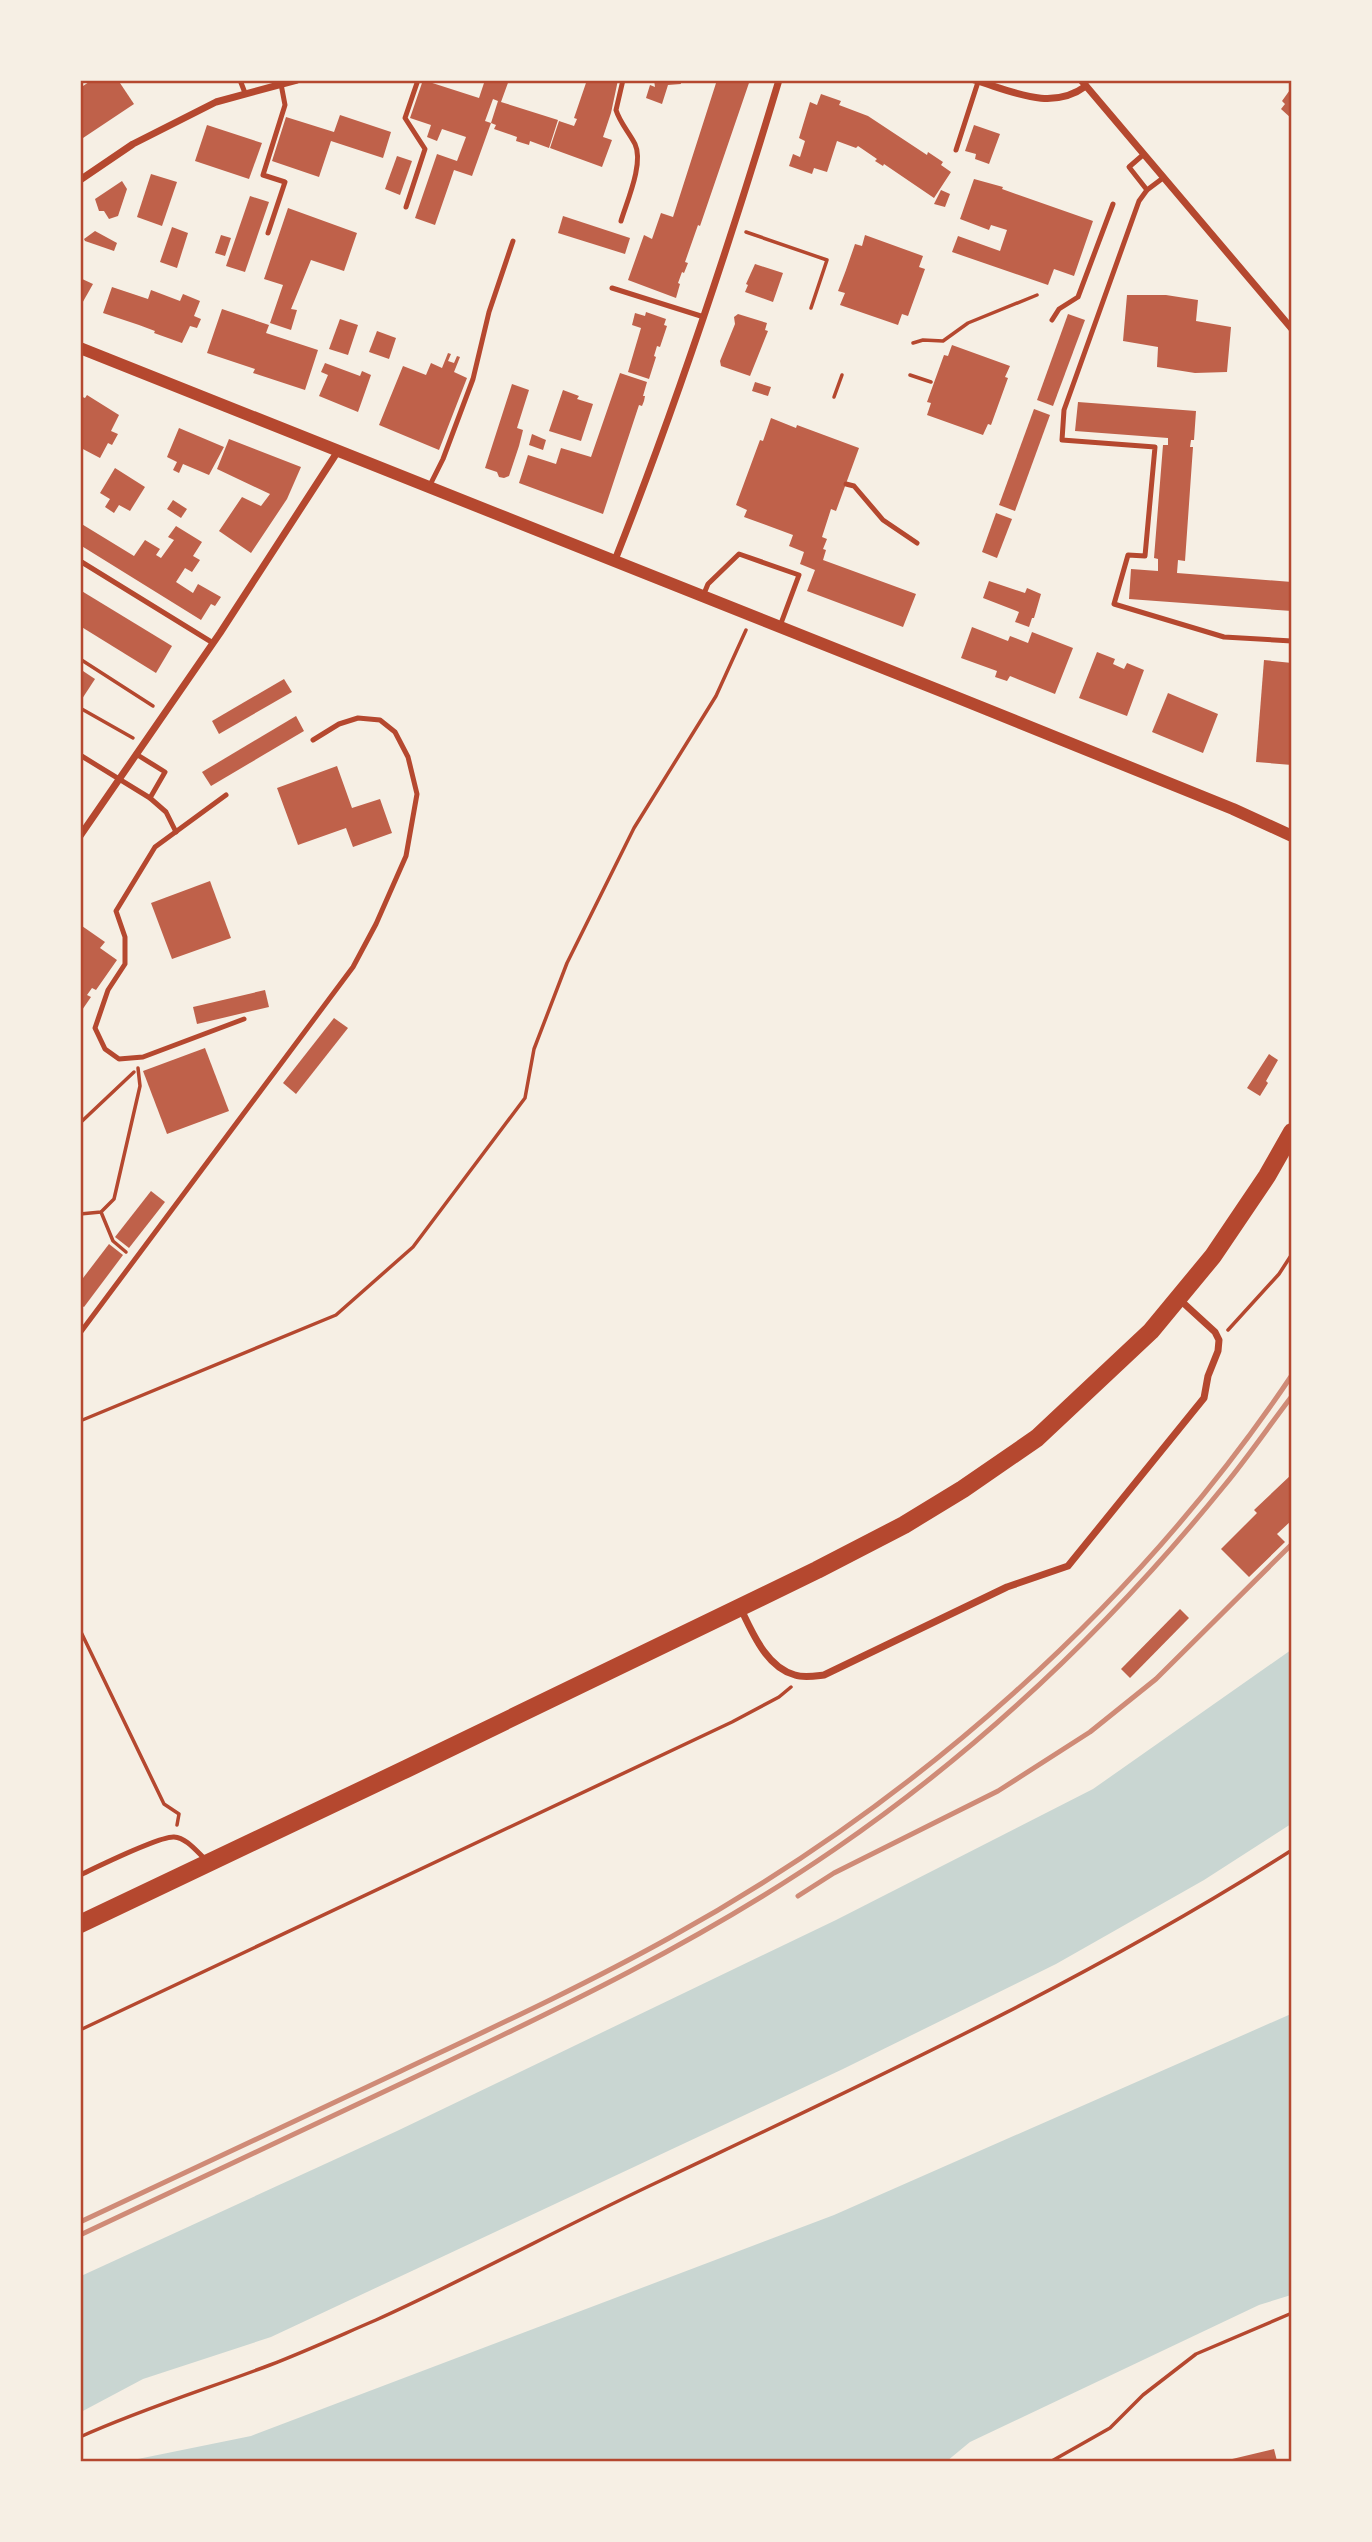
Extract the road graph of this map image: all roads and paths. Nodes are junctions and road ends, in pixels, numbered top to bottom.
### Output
1 (240, 80) edge
2 (297, 80) edge
3 (418, 80) edge
4 (623, 80) edge
5 (779, 80) edge
6 (976, 81) edge
7 (1084, 83) edge
8 (281, 84) junction
9 (245, 93) junction
10 (956, 150) dead end
11 (1143, 155) junction
12 (1163, 178) junction
13 (80, 180) edge
14 (1147, 190) junction
15 (1113, 204) dead end
16 (406, 207) dead end
17 (621, 220) dead end
18 (734, 228) junction
19 (268, 233) dead end
20 (513, 241) dead end
21 (612, 288) dead end
22 (1037, 295) dead end
23 (811, 307) dead end
24 (704, 317) junction
25 (1052, 320) dead end
26 (1292, 329) edge
27 (913, 343) dead end
28 (80, 348) edge
29 (842, 375) dead end
30 (910, 375) dead end
31 (931, 382) dead end
32 (835, 397) dead end
33 (338, 451) junction
34 (846, 484) dead end
35 (429, 487) junction
36 (917, 542) dead end
37 (615, 560) junction
38 (80, 561) edge
39 (703, 596) junction
40 (751, 615) junction
41 (780, 626) junction
42 (1292, 641) edge
43 (213, 643) junction
44 (80, 659) edge
45 (80, 708) edge
46 (164, 713) junction
47 (313, 740) dead end
48 (142, 744) junction
49 (136, 754) junction
50 (80, 755) edge
51 (120, 778) junction
52 (226, 795) dead end
53 (150, 797) junction
54 (176, 832) junction
55 (80, 836) edge
56 (1292, 836) edge
57 (244, 1020) dead end
58 (143, 1057) junction
59 (138, 1068) junction
60 (80, 1123) edge
61 (1292, 1132) edge
62 (101, 1212) junction
63 (80, 1214) edge
64 (1292, 1254) edge
65 (135, 1259) junction
66 (1178, 1298) junction
67 (80, 1333) edge
68 (1220, 1340) junction
69 (80, 1421) edge
70 (740, 1607) junction
71 (80, 1630) edge
72 (797, 1676) junction
73 (173, 1837) junction
74 (1292, 1850) edge
75 (208, 1862) junction
76 (80, 1875) edge
77 (80, 1924) edge
78 (80, 2030) edge
79 (1292, 2313) edge
80 (80, 2437) edge
81 (1050, 2462) edge

1 - 9 lane
2 - 8 street
3 - 16 lane
4 - 17 lane
5 - 18 street
6 - 7 street
6 - 10 lane
7 - 11 street
8 - 9 street
8 - 19 lane
9 - 13 street
11 - 12 street
11 - 14 lane
12 - 14 lane
12 - 26 street
14 - 42 lane
15 - 25 lane
18 - 23 path
18 - 24 street
20 - 35 lane
21 - 24 lane
22 - 27 path
24 - 37 street
28 - 33 street
29 - 32 path
30 - 31 path
33 - 35 street
33 - 43 street
34 - 36 lane
35 - 37 street
37 - 39 street
38 - 43 lane
39 - 40 street
39 - 41 lane
40 - 41 street
40 - 69 path
41 - 56 street
43 - 46 street
44 - 46 path
45 - 48 path
46 - 48 street
47 - 65 lane
48 - 49 street
49 - 51 street
49 - 53 lane
50 - 51 lane
51 - 53 lane
51 - 55 street
52 - 54 lane
53 - 54 lane
54 - 58 lane
57 - 58 lane
58 - 59 path
59 - 60 path
59 - 62 path
61 - 66 main road
62 - 63 path
62 - 65 path
64 - 68 path
65 - 67 lane
66 - 68 street
66 - 70 main road
68 - 72 street
70 - 72 street
70 - 75 main road
71 - 73 path
72 - 78 path
73 - 75 lane
73 - 76 lane
74 - 80 path
75 - 77 main road
79 - 81 path

